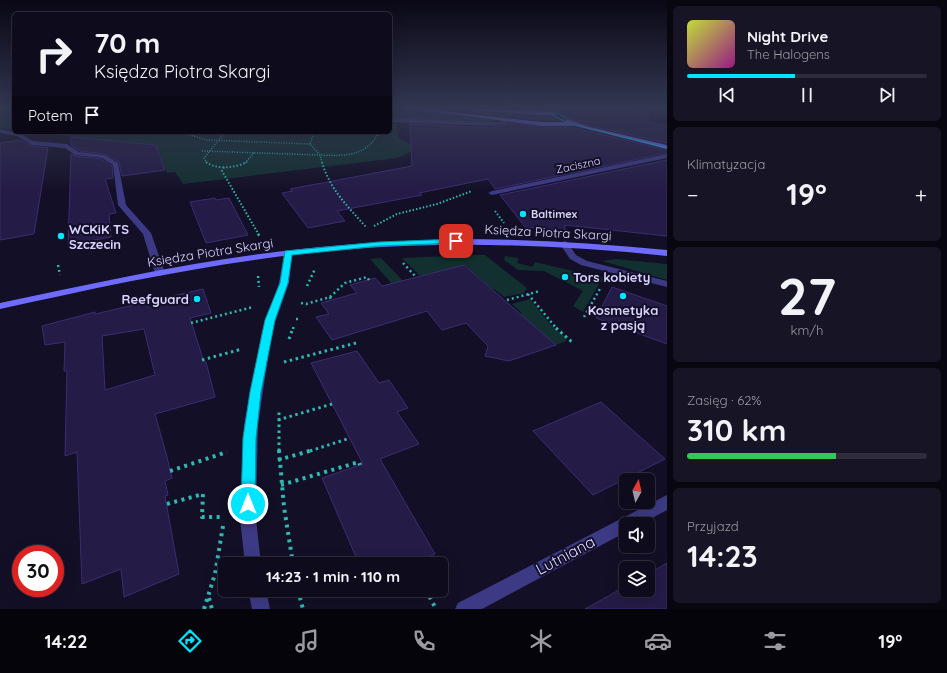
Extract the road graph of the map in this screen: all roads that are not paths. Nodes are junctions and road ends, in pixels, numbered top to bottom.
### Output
1 (20, 135) edge
2 (621, 135) edge
3 (667, 147) edge
4 (667, 156) edge
5 (492, 193) dead end
6 (564, 244) junction
7 (288, 253) junction
8 (667, 253) edge
9 (160, 273) junction
10 (667, 284) edge
11 (0, 306) edge
12 (667, 502) edge
13 (252, 557) edge
14 (258, 597) edge
15 (261, 609) edge
16 (464, 609) edge

1 - 9 street
2 - 3 street
4 - 5 street, Zaciszna
6 - 7 street, Księdza Piotra Skargi
6 - 8 street, Księdza Piotra Skargi
6 - 10 street
7 - 9 street, Księdza Piotra Skargi
7 - 13 street
9 - 11 street, Księdza Piotra Skargi
12 - 16 street, Lutniana
14 - 15 street

